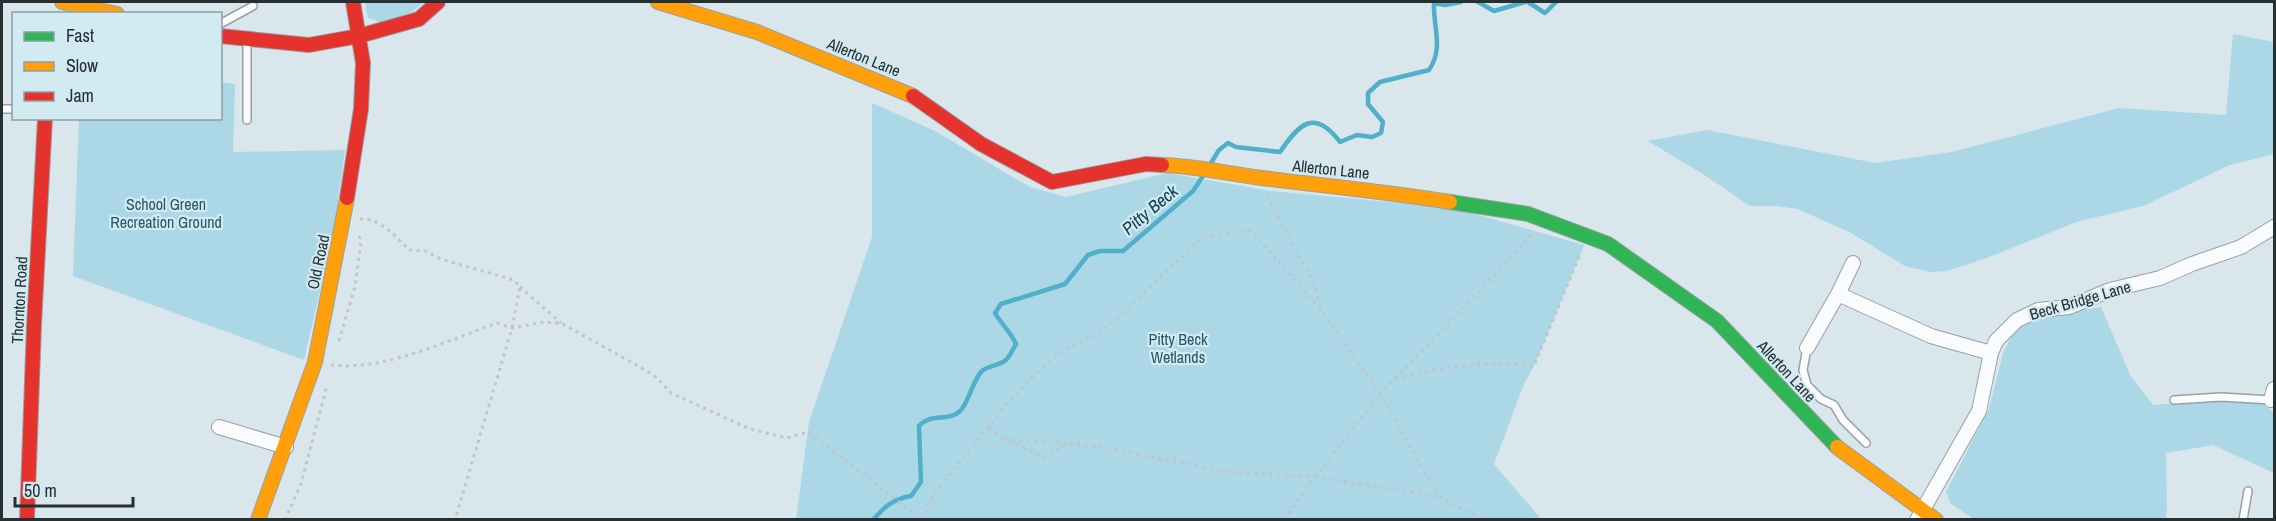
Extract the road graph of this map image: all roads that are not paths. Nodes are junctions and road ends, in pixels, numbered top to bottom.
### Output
1 (62, 2) edge
2 (353, 2) edge
3 (438, 2) edge
4 (658, 2) edge
5 (253, 6) dead end
6 (108, 12) edge
7 (222, 23) edge
8 (222, 36) edge
9 (359, 36) junction
10 (247, 39) junction
11 (45, 120) edge
12 (247, 120) dead end
13 (2274, 227) edge
14 (1853, 263) dead end
15 (1838, 294) junction
16 (1807, 348) joint
17 (1991, 353) junction
18 (2273, 394) edge
19 (2174, 400) dead end
20 (219, 427) dead end
21 (1866, 443) dead end
22 (286, 447) junction
23 (2248, 491) dead end
24 (1920, 514) edge
25 (27, 519) edge
26 (258, 519) edge
27 (1936, 519) edge
28 (2243, 519) edge

1 - 6 street
2 - 9 street, Old Road
3 - 9 street
4 - 24 street, Allerton Lane
5 - 7 lane
8 - 10 street
9 - 10 street
9 - 22 street, Old Road
10 - 12 lane
11 - 25 street, Thornton Road
13 - 17 street, Beck Bridge Lane
14 - 15 street
15 - 16 street
15 - 17 street
16 - 21 lane
17 - 24 street, Beck Bridge Lane
18 - 19 lane
20 - 22 street
22 - 26 street, Old Road
23 - 28 lane
24 - 27 street, Allerton Lane

